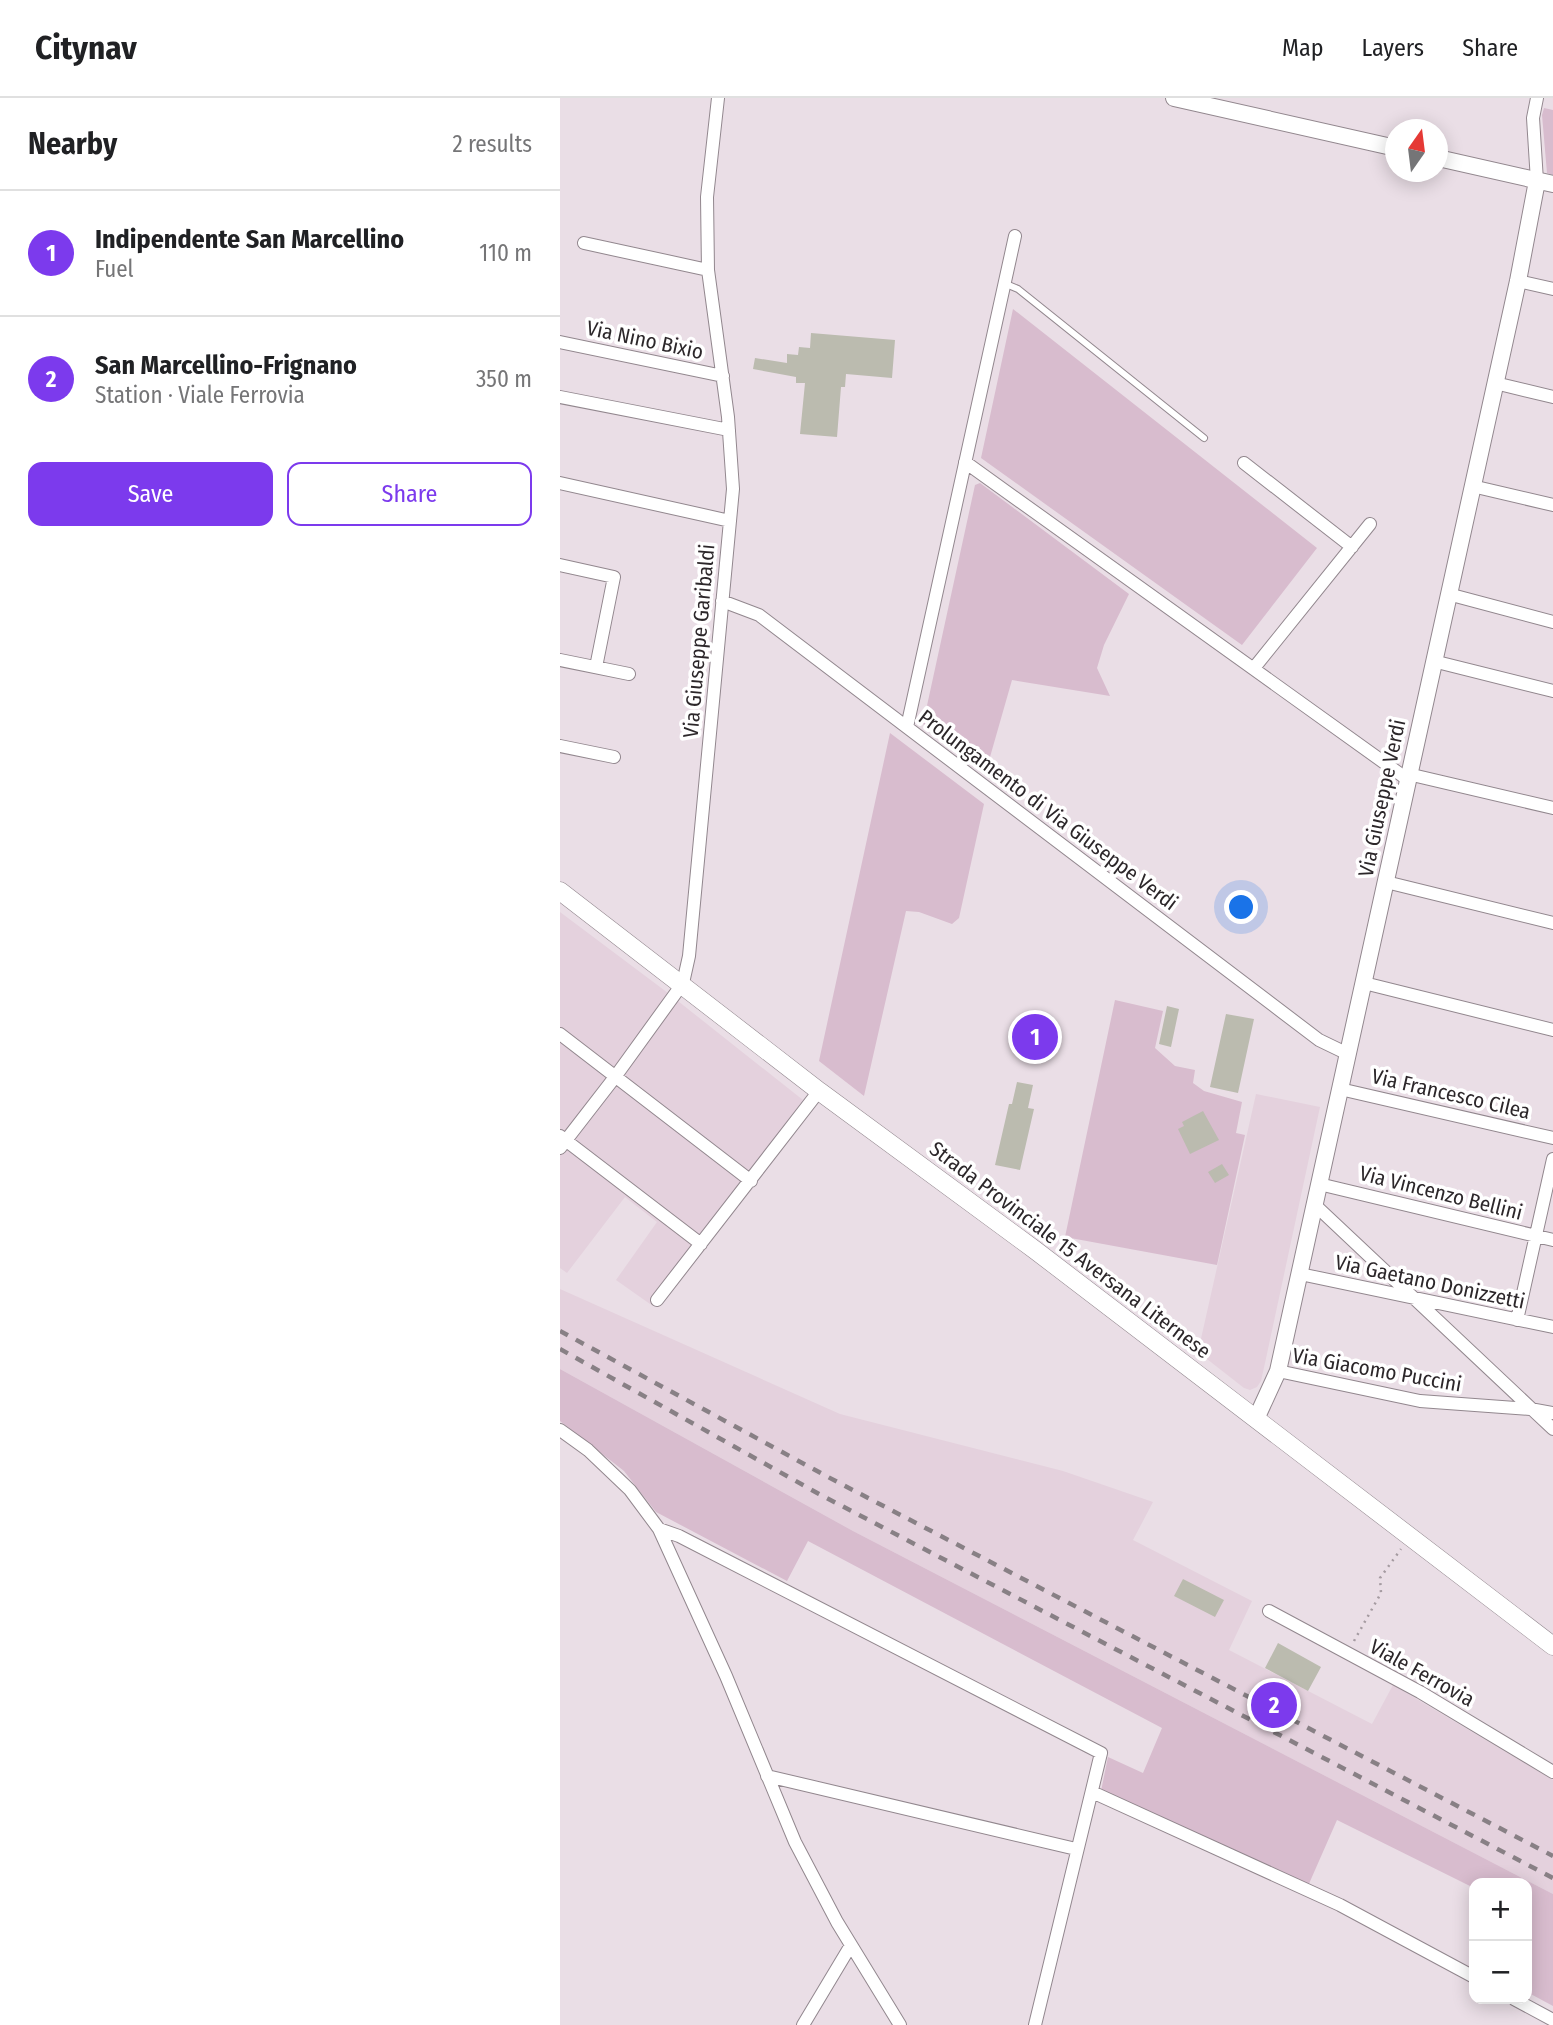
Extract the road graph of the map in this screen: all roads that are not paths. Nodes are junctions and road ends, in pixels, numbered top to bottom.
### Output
1 (718, 98) edge
2 (1174, 98) edge
3 (1537, 98) edge
4 (1385, 146) edge
5 (1448, 161) edge
6 (1545, 183) edge
7 (1014, 236) dead end
8 (584, 243) dead end
9 (708, 270) junction
10 (1518, 281) junction
11 (1006, 284) junction
12 (1553, 289) edge
13 (560, 342) edge
14 (723, 376) junction
15 (1494, 383) junction
16 (560, 397) edge
17 (1553, 397) edge
18 (729, 430) junction
19 (1204, 438) dead end
20 (965, 462) junction
21 (1244, 463) dead end
22 (560, 483) edge
23 (1472, 486) junction
24 (1553, 505) edge
25 (730, 521) junction
26 (1370, 524) dead end
27 (1352, 547) junction
28 (560, 565) edge
29 (1448, 594) junction
30 (722, 601) junction
31 (1553, 622) edge
32 (560, 660) edge
33 (1433, 661) junction
34 (596, 667) junction
35 (1254, 668) junction
36 (629, 674) dead end
37 (1553, 691) edge
38 (907, 727) junction
39 (560, 746) edge
40 (614, 757) dead end
41 (1408, 776) junction
42 (1553, 808) edge
43 (1386, 881) junction
44 (560, 891) edge
45 (1553, 923) edge
46 (1364, 983) junction
47 (683, 984) junction
48 (1553, 1030) edge
49 (560, 1034) edge
50 (1348, 1054) junction
51 (615, 1077) junction
52 (1340, 1089) junction
53 (819, 1091) junction
54 (1553, 1138) edge
55 (562, 1142) edge
56 (1553, 1159) edge
57 (751, 1181) junction
58 (1319, 1184) junction
59 (1315, 1205) junction
60 (1536, 1236) junction
61 (1553, 1240) edge
62 (701, 1244) junction
63 (1300, 1274) junction
64 (1413, 1298) junction
65 (657, 1300) dead end
66 (1517, 1320) junction
67 (1553, 1327) edge
68 (1278, 1371) junction
69 (1530, 1409) junction
70 (1553, 1413) edge
71 (1256, 1419) junction
72 (1553, 1429) edge
73 (560, 1430) edge
74 (659, 1529) junction
75 (1269, 1611) dead end
76 (1553, 1646) edge
77 (1553, 1772) edge
78 (767, 1776) junction
79 (1092, 1792) junction
80 (1076, 1849) junction
81 (850, 1945) junction
82 (1469, 1974) edge
83 (1523, 2004) edge
84 (1553, 2020) edge
85 (803, 2025) edge
86 (900, 2025) edge
87 (1035, 2025) edge

1 - 9 street, Via Giuseppe Garibaldi
2 - 4 street
3 - 6 street
5 - 6 street
6 - 10 street, Via Giuseppe Verdi
7 - 11 street
8 - 9 street
9 - 14 street, Via Giuseppe Garibaldi
10 - 12 street
10 - 15 street, Via Giuseppe Verdi
11 - 19 lane
11 - 20 street
13 - 14 street, Via Nino Bixio
14 - 18 street, Via Giuseppe Garibaldi
15 - 17 street
15 - 23 street, Via Giuseppe Verdi
16 - 18 street
18 - 25 street, Via Giuseppe Garibaldi
20 - 35 street
20 - 38 street
21 - 27 street
22 - 25 street
23 - 24 street
23 - 29 street, Via Giuseppe Verdi
25 - 30 street, Via Giuseppe Garibaldi
26 - 27 street
27 - 35 street
28 - 34 street
29 - 31 street
29 - 33 street, Via Giuseppe Verdi
30 - 38 street, Prolungamento di Via Giuseppe Verdi
30 - 47 street, Via Giuseppe Garibaldi
32 - 34 street
33 - 37 street
33 - 41 street, Via Giuseppe Verdi
34 - 36 street
35 - 41 street
38 - 50 street, Prolungamento di Via Giuseppe Verdi
39 - 40 street
41 - 42 street
41 - 43 street, Via Giuseppe Verdi
43 - 45 street
43 - 46 street, Via Giuseppe Verdi
44 - 47 main road, Strada Provinciale 15 Aversana Liternese
46 - 48 street
46 - 50 street, Via Giuseppe Verdi
47 - 51 street, Via Giuseppe Garibaldi
47 - 53 main road, Strada Provinciale 15 Aversana Liternese
49 - 51 street
50 - 52 street, Via Giuseppe Verdi
51 - 55 street, Via Giuseppe Garibaldi
51 - 57 street
52 - 54 street, Via Francesco Cilea
52 - 58 street, Via Giuseppe Verdi
53 - 57 street
53 - 71 main road, Strada Provinciale 15 Aversana Liternese
55 - 62 street
56 - 60 street
57 - 62 street
58 - 59 street, Via Giuseppe Verdi
58 - 60 street, Via Vincenzo Bellini
59 - 63 street, Via Giuseppe Verdi
59 - 64 street
60 - 61 street, Via Vincenzo Bellini
60 - 66 street
62 - 65 street
63 - 64 street, Via Gaetano Donizzetti
63 - 68 street, Via Giuseppe Verdi
64 - 66 street, Via Gaetano Donizzetti
64 - 69 street
66 - 67 street, Via Gaetano Donizzetti
68 - 69 street, Via Giacomo Puccini
68 - 71 street, Via Giuseppe Verdi
69 - 70 street, Via Giacomo Puccini
69 - 72 street
71 - 76 main road, Strada Provinciale 15 Aversana Liternese
73 - 74 street
74 - 78 street
74 - 79 street
75 - 77 street, Viale Ferrovia
78 - 80 street
78 - 81 street
79 - 80 street
79 - 82 street
80 - 87 street
81 - 85 street
81 - 86 street
83 - 84 street

